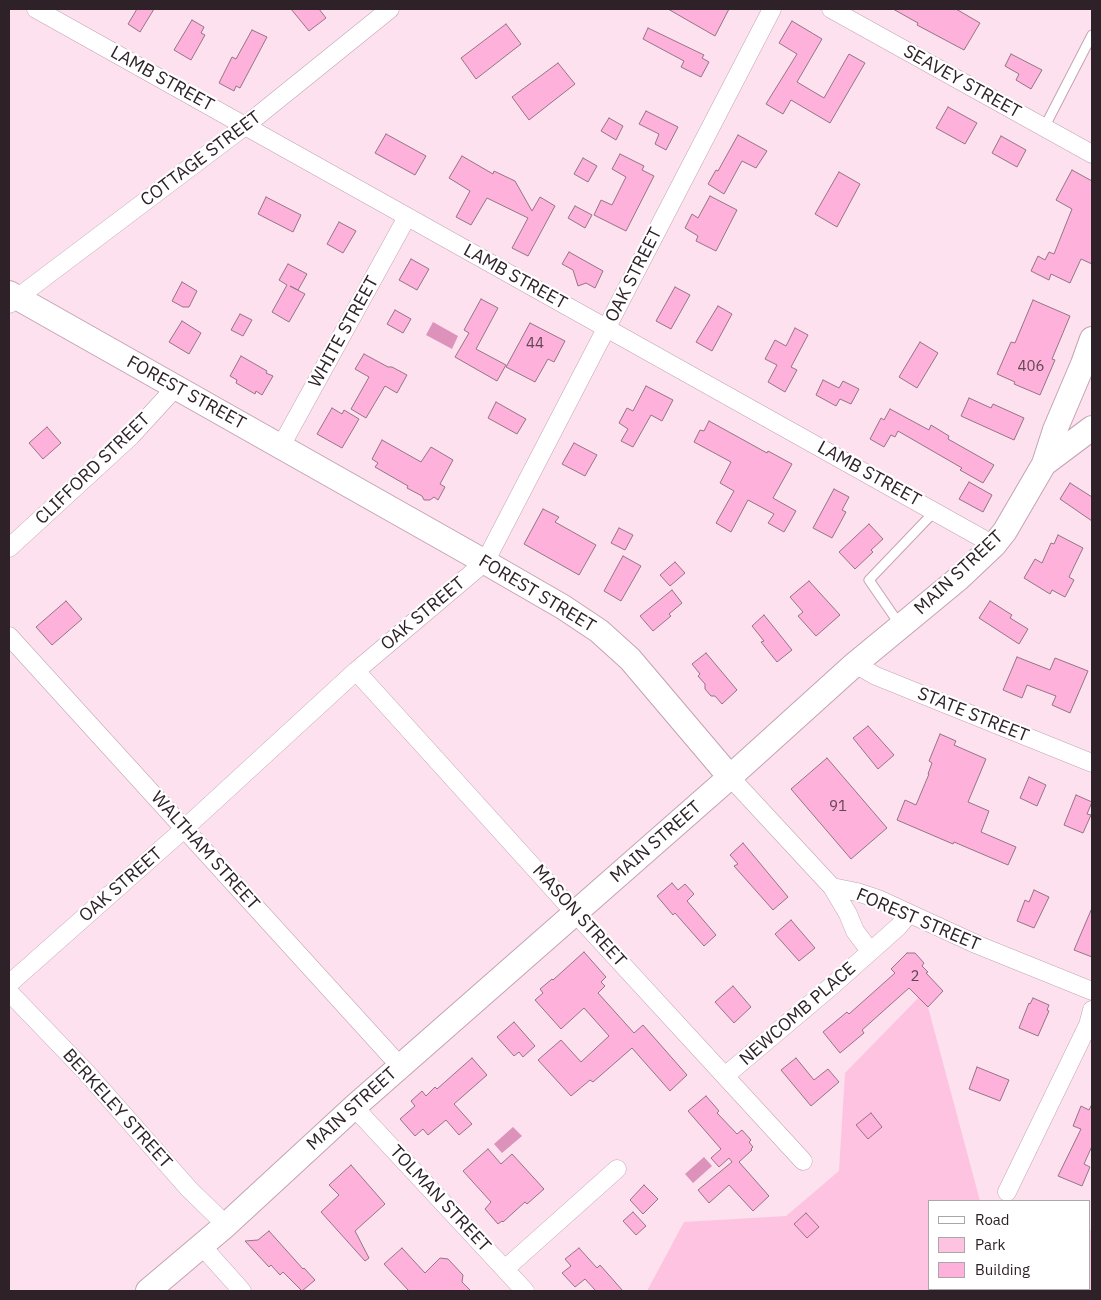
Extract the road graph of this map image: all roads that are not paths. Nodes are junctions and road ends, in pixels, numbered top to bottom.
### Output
1 (36, 9) edge
2 (390, 9) edge
3 (772, 9) edge
4 (832, 9) edge
5 (1092, 35) edge
6 (246, 126) junction
7 (1044, 128) junction
8 (1092, 154) edge
9 (407, 217) junction
10 (12, 298) edge
11 (606, 328) junction
12 (1092, 339) edge
13 (175, 388) junction
14 (1090, 435) edge
15 (281, 446) junction
16 (1044, 464) junction
17 (935, 511) junction
18 (994, 545) junction
19 (9, 548) edge
20 (485, 562) junction
21 (901, 626) junction
22 (9, 636) edge
23 (855, 664) junction
24 (356, 671) junction
25 (1092, 763) edge
26 (730, 777) junction
27 (184, 829) junction
28 (832, 887) junction
29 (575, 913) junction
30 (908, 915) junction
31 (870, 951) junction
32 (9, 984) edge
33 (1092, 991) edge
34 (9, 992) edge
35 (1092, 1010) edge
36 (400, 1066) junction
37 (725, 1076) junction
38 (354, 1107) junction
39 (803, 1161) dead end
40 (617, 1169) dead end
41 (1007, 1192) dead end
42 (226, 1225) junction
43 (201, 1245) junction
44 (506, 1269) junction
45 (148, 1291) edge
46 (242, 1291) edge
47 (526, 1291) edge

1 - 6 street, LAMB STREET
2 - 6 street, COTTAGE STREET
3 - 11 street, OAK STREET
4 - 7 street, SEAVEY STREET
5 - 7 lane
6 - 9 street, LAMB STREET
6 - 10 street, COTTAGE STREET
7 - 8 street, SEAVEY STREET
9 - 11 street, LAMB STREET
9 - 15 street, WHITE STREET
10 - 13 main road, FOREST STREET
11 - 17 street, LAMB STREET
11 - 20 street, OAK STREET
12 - 16 main road, MAIN STREET
13 - 15 main road, FOREST STREET
13 - 19 street, CLIFFORD STREET
14 - 16 main road
15 - 20 main road, FOREST STREET
16 - 18 main road, MAIN STREET
17 - 18 street, LAMB STREET
17 - 21 lane
18 - 21 main road, MAIN STREET
20 - 24 street, OAK STREET
20 - 26 main road, FOREST STREET
21 - 23 main road, MAIN STREET
22 - 27 street, WALTHAM STREET
23 - 25 street, STATE STREET
23 - 26 main road, MAIN STREET
24 - 27 street, OAK STREET
24 - 29 street, MASON STREET
26 - 28 street, FOREST STREET
26 - 29 main road, MAIN STREET
27 - 32 street, OAK STREET
27 - 36 street, WALTHAM STREET
28 - 30 street, FOREST STREET
28 - 31 street, NEWCOMB PLACE
29 - 36 main road, MAIN STREET
29 - 37 street, MASON STREET
30 - 31 street, NEWCOMB PLACE
30 - 33 street, FOREST STREET
31 - 37 street, NEWCOMB PLACE
34 - 42 street, BERKELEY STREET
35 - 41 street
36 - 38 main road, MAIN STREET
37 - 39 street, MASON STREET
38 - 42 main road, MAIN STREET
38 - 44 street, TOLMAN STREET
40 - 44 street
42 - 43 main road, MAIN STREET
43 - 45 main road, MAIN STREET
43 - 46 street
44 - 47 street, TOLMAN STREET

